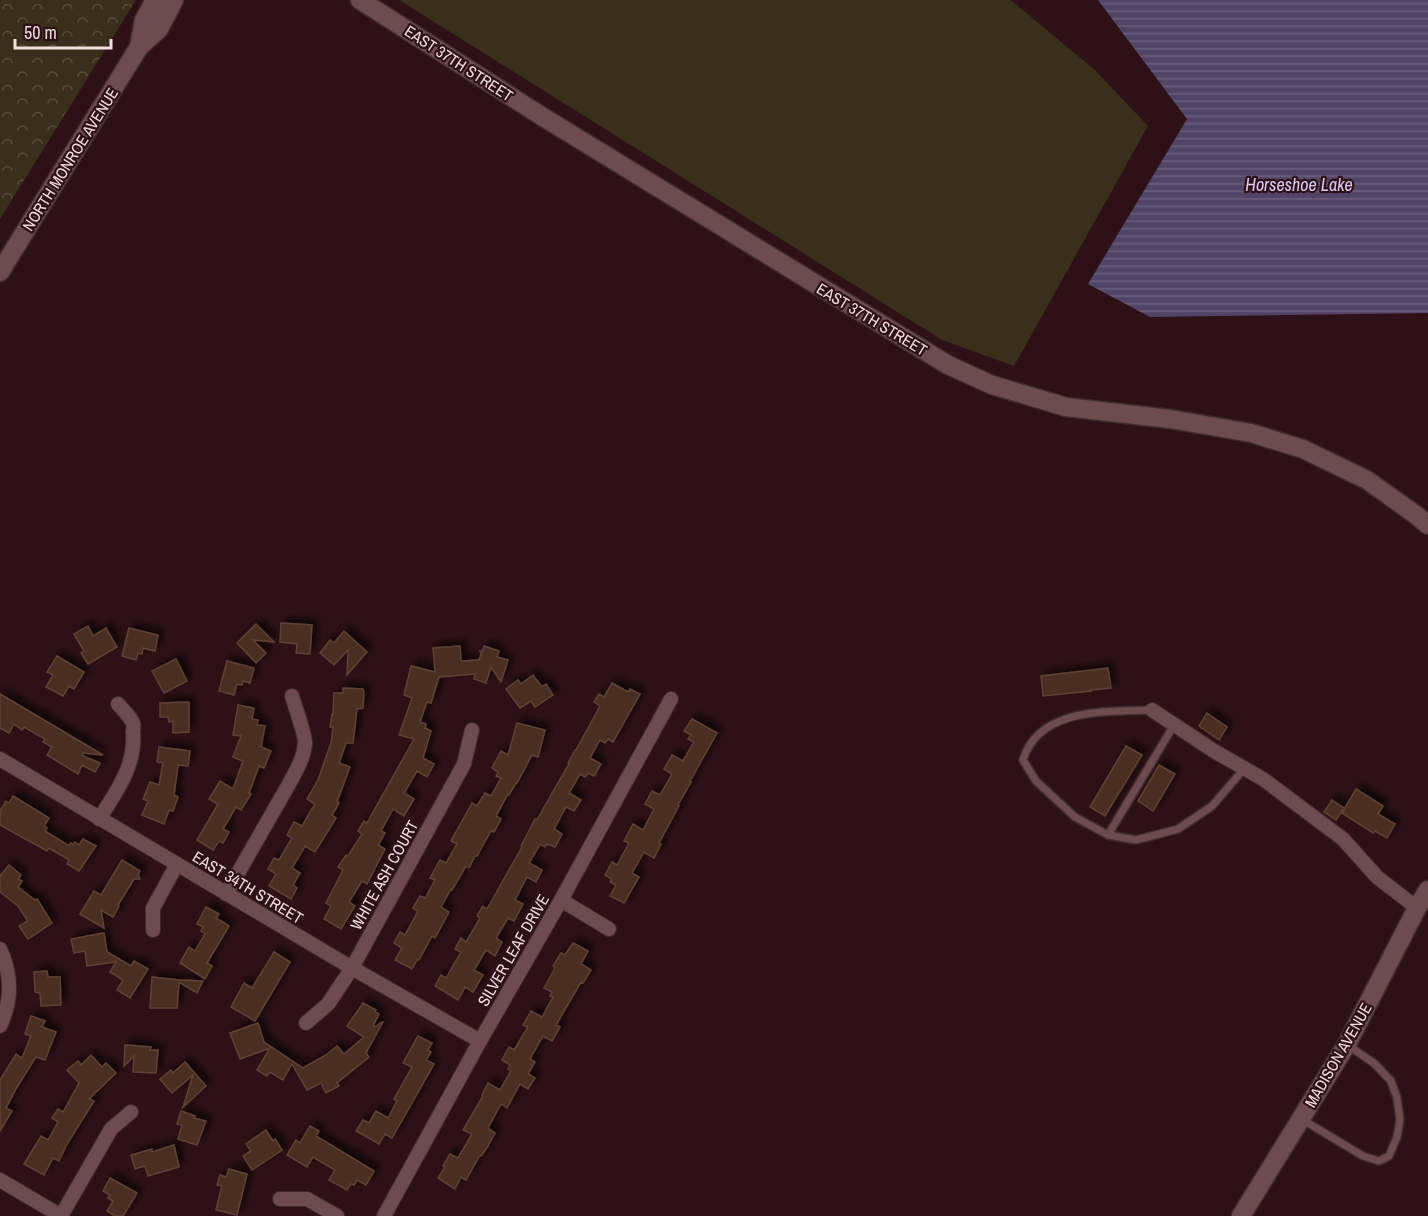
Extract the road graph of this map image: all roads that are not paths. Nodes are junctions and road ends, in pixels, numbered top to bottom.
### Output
1 (155, 0) edge
2 (174, 0) edge
3 (360, 0) edge
4 (139, 47) junction
5 (0, 272) edge
6 (1428, 525) edge
7 (292, 696) dead end
8 (671, 699) dead end
9 (118, 704) dead end
10 (1152, 710) joint
11 (1174, 725) junction
12 (472, 730) dead end
13 (0, 759) edge
14 (1245, 768) junction
15 (99, 819) junction
16 (1108, 835) junction
17 (177, 864) junction
18 (1428, 890) edge
19 (226, 894) junction
20 (561, 900) junction
21 (1417, 908) junction
22 (609, 929) dead end
23 (153, 930) dead end
24 (0, 949) edge
25 (352, 968) junction
26 (306, 1023) dead end
27 (0, 1026) edge
28 (480, 1041) junction
29 (1347, 1044) junction
30 (132, 1112) dead end
31 (1301, 1119) junction
32 (0, 1180) edge
33 (280, 1199) dead end
34 (61, 1216) edge
35 (337, 1216) edge
36 (384, 1216) edge
37 (1241, 1216) edge

1 - 4 main road, NORTH MONROE AVENUE
2 - 4 main road, NORTH MONROE AVENUE
3 - 6 main road, EAST 37TH STREET
4 - 5 main road, NORTH MONROE AVENUE
7 - 19 street
8 - 20 street, SILVER LEAF DRIVE
9 - 15 street
10 - 11 street
10 - 16 lane
11 - 14 street
11 - 16 lane
12 - 25 street, WHITE ASH COURT
13 - 15 street, EAST 34TH STREET
14 - 16 lane
14 - 21 street
15 - 17 street, EAST 34TH STREET
17 - 19 street, EAST 34TH STREET
17 - 23 street
18 - 21 main road, MADISON AVENUE
19 - 25 street, EAST 34TH STREET
20 - 22 street
20 - 28 street, SILVER LEAF DRIVE
21 - 29 main road, MADISON AVENUE
24 - 27 street
25 - 26 street, WHITE ASH COURT
25 - 28 street, EAST 34TH STREET
28 - 36 street, SILVER LEAF DRIVE
29 - 31 main road, MADISON AVENUE
29 - 31 lane
30 - 34 street
31 - 37 main road, MADISON AVENUE
32 - 34 street
33 - 35 street

